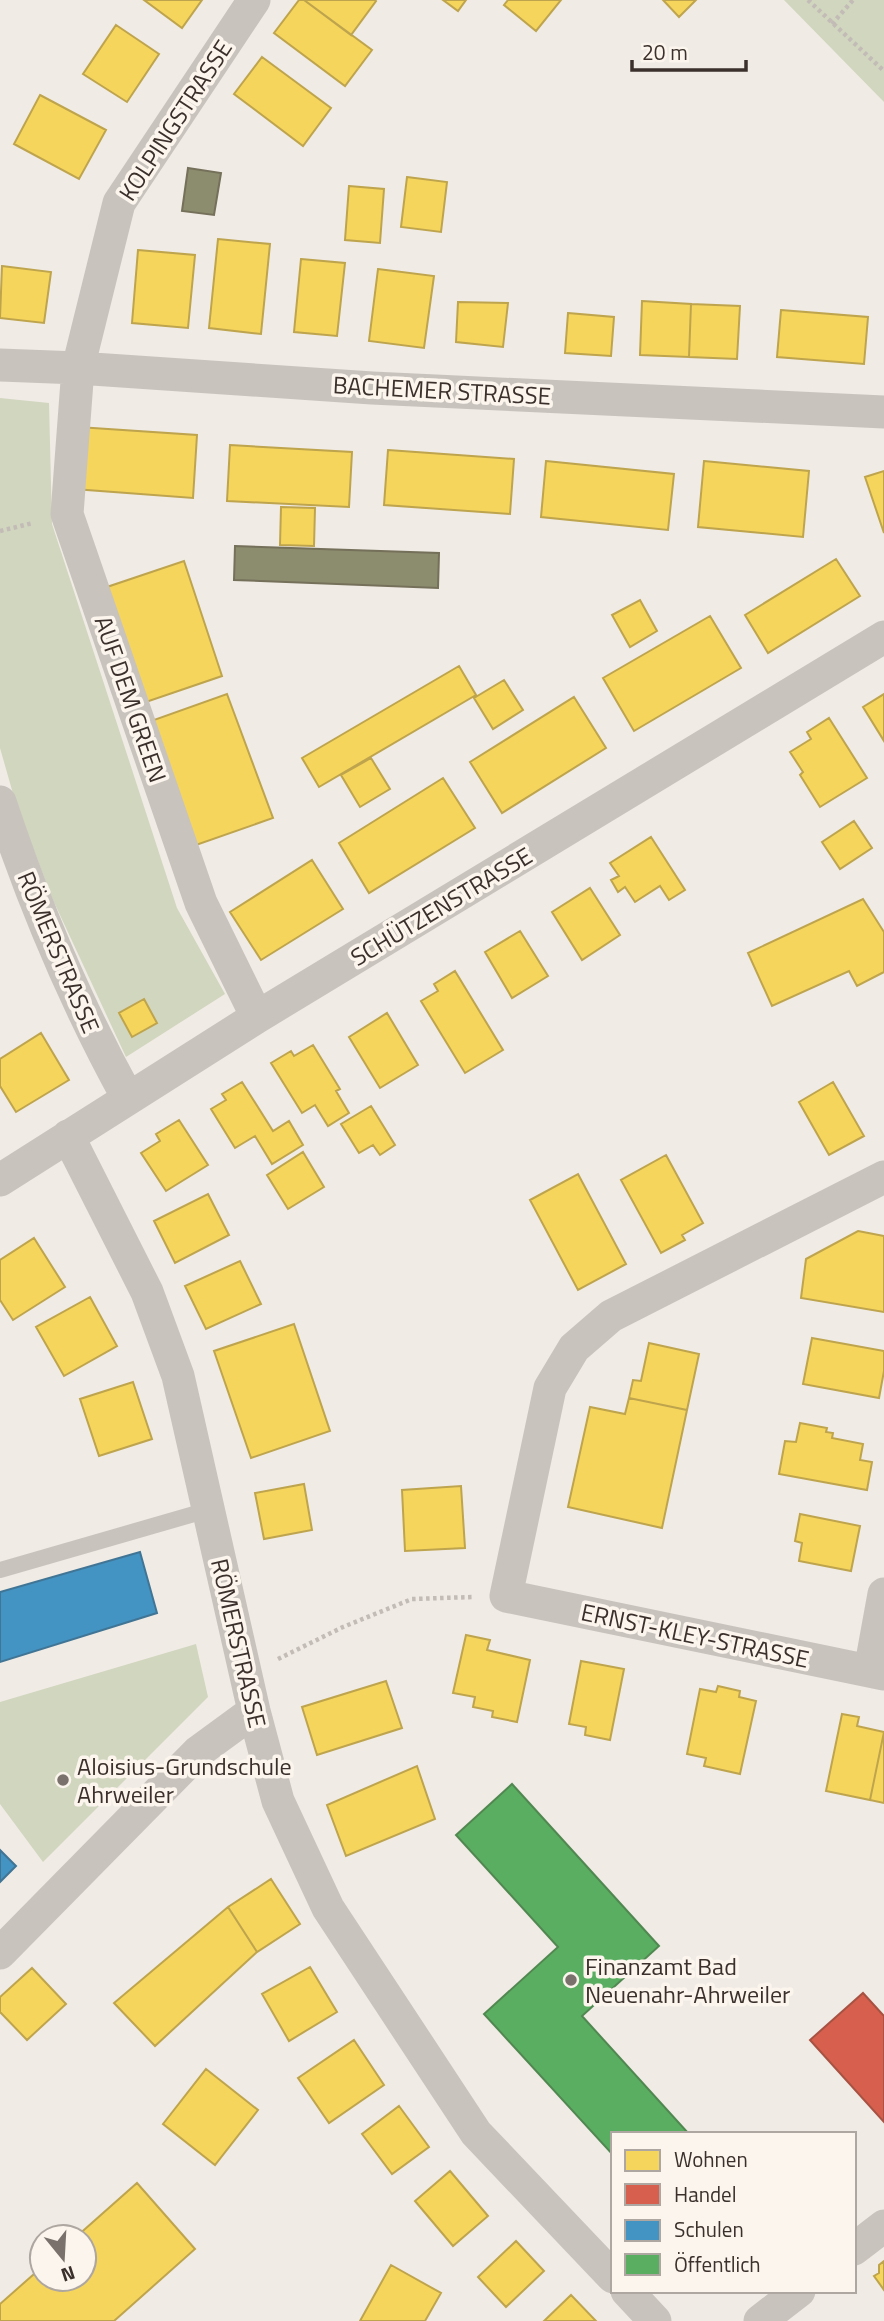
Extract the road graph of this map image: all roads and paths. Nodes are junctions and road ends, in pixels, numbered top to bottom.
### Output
1 (254, 0) edge
2 (808, 0) edge
3 (853, 0) edge
4 (832, 24) junction
5 (884, 71) edge
6 (0, 365) edge
7 (78, 368) junction
8 (884, 412) edge
9 (884, 637) edge
10 (0, 802) edge
11 (257, 1017) junction
12 (128, 1098) junction
13 (68, 1136) junction
14 (884, 1177) edge
15 (0, 1180) edge
16 (208, 1510) junction
17 (0, 1570) edge
18 (884, 1594) edge
19 (506, 1596) junction
20 (877, 1673) edge
21 (246, 1674) junction
22 (254, 1711) junction
23 (0, 1953) edge
24 (884, 2226) edge
25 (856, 2247) edge
26 (611, 2275) edge
27 (629, 2293) edge
28 (796, 2293) edge
29 (655, 2321) edge
30 (760, 2321) edge

1 - 7 street, KOLPINGSTRASSE
2 - 4 path
3 - 4 path
4 - 5 path
6 - 7 street, BACHEMER STRASSE
7 - 8 street, BACHEMER STRASSE
7 - 11 street, AUF DEM GREEN
9 - 11 street, SCHÜTZENSTRASSE
10 - 12 street, RÖMERSTRASSE
11 - 12 street, SCHÜTZENSTRASSE
12 - 13 street, SCHÜTZENSTRASSE
13 - 15 street, SCHÜTZENSTRASSE
13 - 16 street, RÖMERSTRASSE
14 - 19 street
16 - 17 lane
16 - 21 street, RÖMERSTRASSE
18 - 20 street
19 - 20 street, ERNST-KLEY-STRASSE
19 - 21 path
21 - 22 street, RÖMERSTRASSE
22 - 23 street
22 - 26 street, RÖMERSTRASSE
24 - 25 street
27 - 29 street
28 - 30 street

